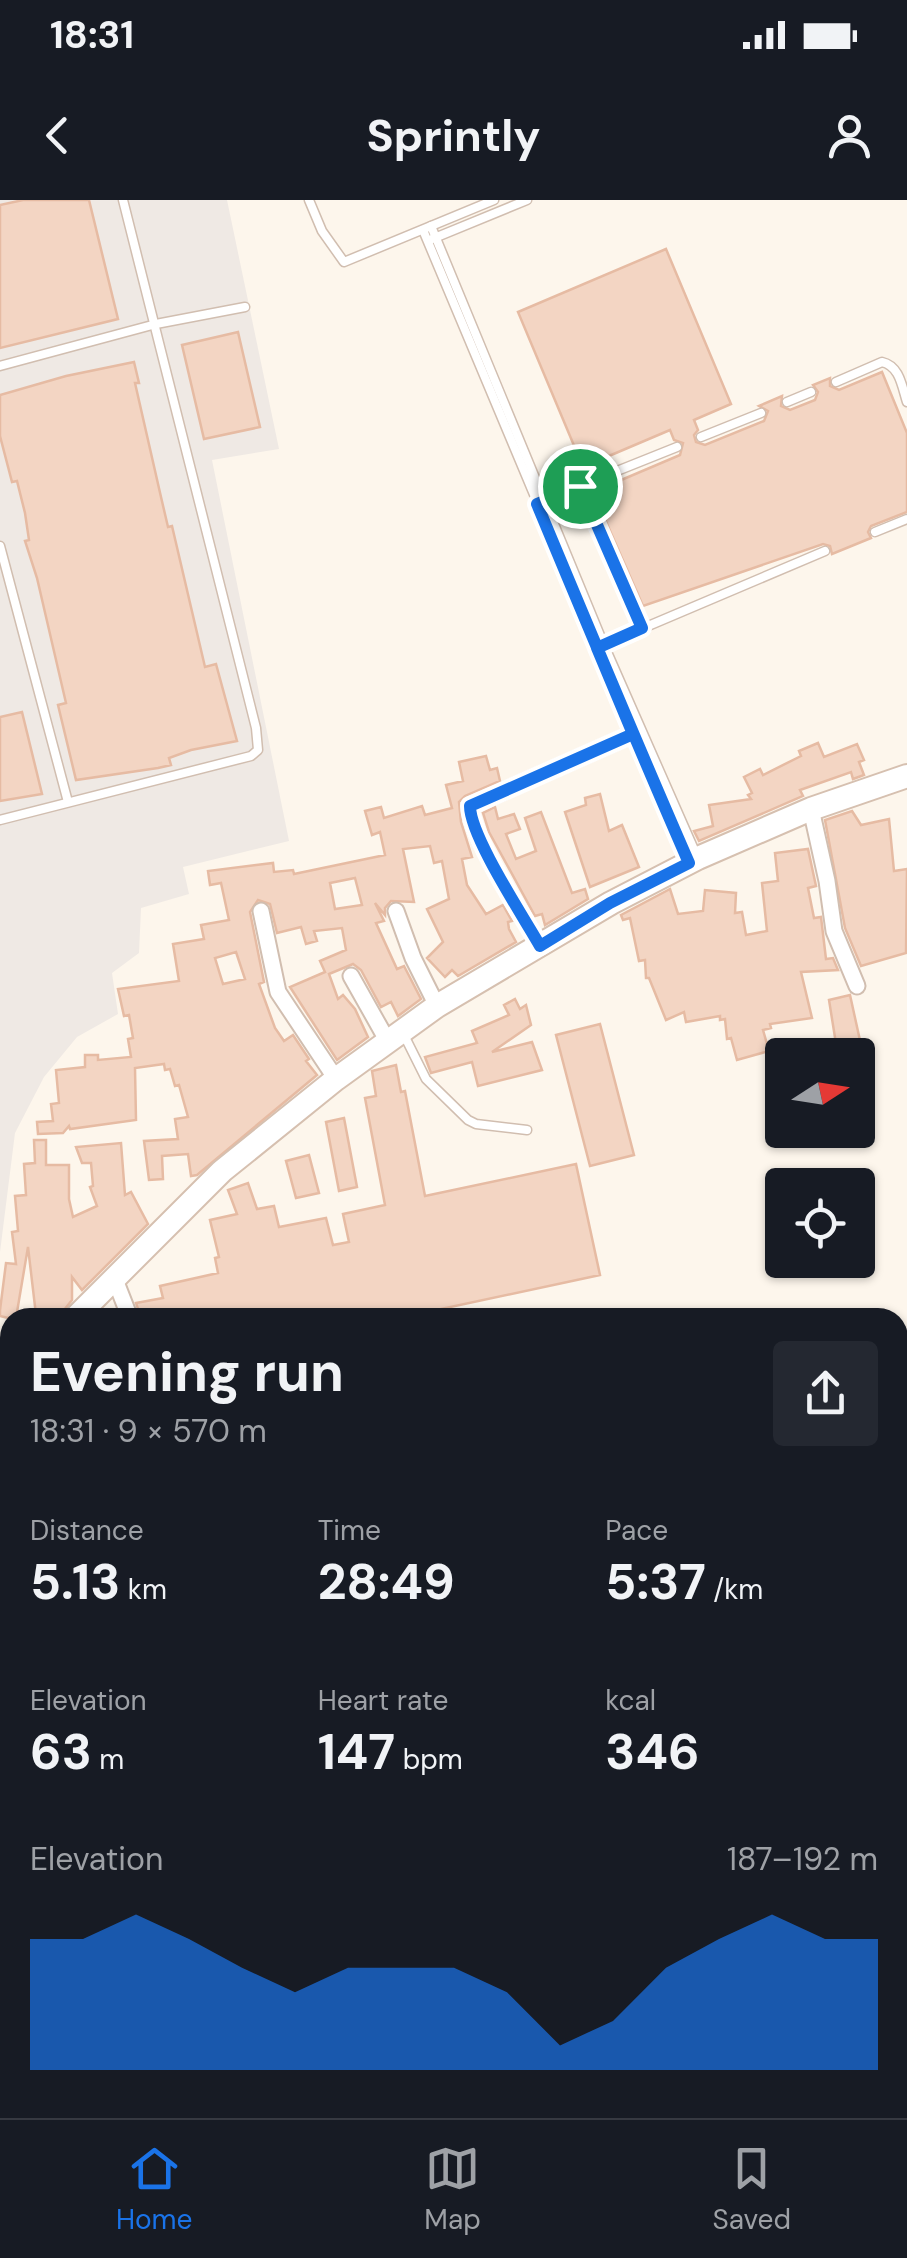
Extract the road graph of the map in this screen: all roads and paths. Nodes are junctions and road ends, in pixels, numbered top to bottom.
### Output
1 (123, 200) edge
2 (309, 200) edge
3 (494, 200) edge
4 (528, 200) edge
5 (427, 228) junction
6 (432, 240) junction
7 (245, 307) dead end
8 (156, 324) junction
9 (0, 366) edge
10 (836, 382) dead end
11 (811, 392) dead end
12 (787, 402) dead end
13 (907, 402) edge
14 (761, 412) dead end
15 (701, 437) dead end
16 (677, 447) dead end
17 (580, 486) junction
18 (540, 502) junction
19 (907, 519) edge
20 (875, 532) dead end
21 (0, 546) edge
22 (826, 551) dead end
23 (642, 628) junction
24 (600, 646) junction
25 (633, 734) junction
26 (907, 776) edge
27 (68, 802) junction
28 (811, 809) junction
29 (0, 820) edge
30 (693, 861) junction
31 (261, 911) dead end
32 (396, 911) dead end
33 (540, 946) junction
34 (351, 976) dead end
35 (857, 986) dead end
36 (437, 1006) junction
37 (394, 1035) junction
38 (336, 1078) junction
39 (527, 1130) dead end
40 (114, 1277) junction
41 (85, 1308) edge
42 (126, 1308) edge

1 - 8 lane
2 - 5 lane
3 - 5 lane
4 - 6 lane
5 - 6 lane
6 - 18 lane
7 - 8 lane
8 - 9 lane
8 - 27 lane
10 - 13 lane
11 - 12 lane
14 - 15 lane
16 - 17 lane
17 - 18 lane
17 - 23 lane
18 - 24 lane
19 - 20 lane
21 - 27 lane
22 - 23 lane
23 - 24 lane
24 - 25 lane
24 - 30 lane
25 - 30 lane
25 - 33 street
26 - 28 main road
27 - 29 lane
28 - 30 main road
28 - 35 street
30 - 33 main road
31 - 38 street
32 - 36 street
33 - 36 main road
34 - 37 street
36 - 37 main road
37 - 38 main road
37 - 39 lane
38 - 40 main road
40 - 41 main road
40 - 42 street

